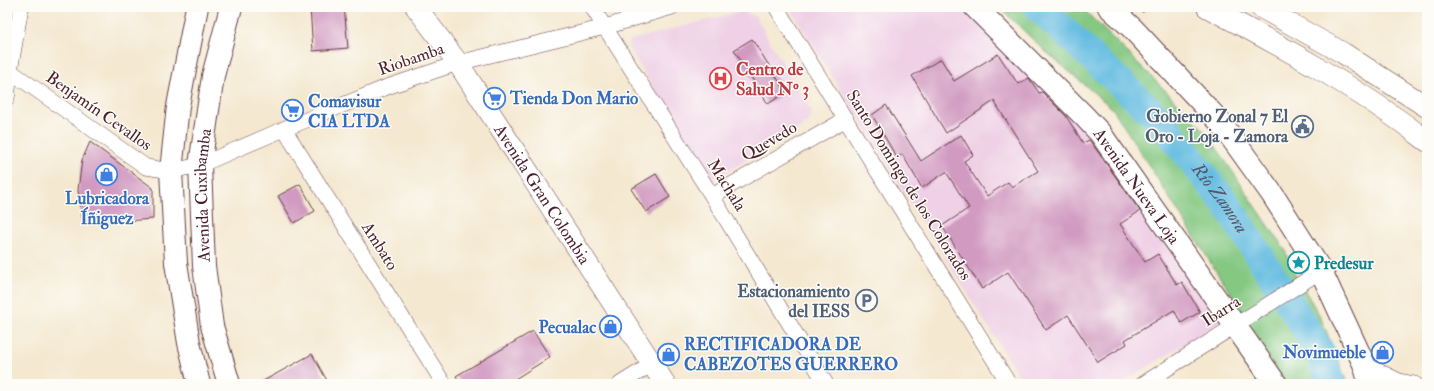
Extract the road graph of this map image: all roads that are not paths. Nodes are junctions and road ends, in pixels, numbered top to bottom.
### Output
1 (21, 7) edge
2 (197, 7) edge
3 (231, 7) edge
4 (416, 7) edge
5 (592, 7) edge
6 (672, 7) edge
7 (776, 7) edge
8 (975, 7) edge
9 (1109, 7) edge
10 (1207, 7) edge
11 (1260, 7) edge
12 (605, 27) junction
13 (458, 63) junction
14 (10, 71) junction
15 (7, 99) edge
16 (1427, 107) edge
17 (846, 119) junction
18 (284, 129) junction
19 (1427, 141) edge
20 (200, 165) junction
21 (171, 171) junction
22 (712, 196) junction
23 (1314, 275) junction
24 (1241, 321) junction
25 (652, 364) junction
26 (1364, 364) junction
27 (199, 384) edge
28 (229, 384) edge
29 (444, 384) edge
30 (620, 384) edge
31 (665, 384) edge
32 (826, 384) edge
33 (1009, 384) edge
34 (1143, 384) edge
35 (1276, 384) edge
36 (1370, 384) edge
37 (1415, 384) edge

1 - 14 street
2 - 21 main road, Avenida Cuxibamba
3 - 20 main road, Avenida Cuxibamba
4 - 13 street, Avenida Gran Colombia
5 - 12 street, Machala
6 - 12 street, Riobamba
7 - 17 street, Santo Domingo de los Colorados
8 - 24 main road, Avenida Nueva Loja
9 - 23 main road
10 - 19 street
11 - 16 street
12 - 13 street, Riobamba
12 - 22 street, Machala
13 - 18 street, Riobamba
13 - 25 street, Avenida Gran Colombia
14 - 15 street
14 - 21 street, Benjamín Cevallos
17 - 22 street, Quevedo
17 - 33 street, Santo Domingo de los Colorados
18 - 20 street, Riobamba
18 - 29 street, Ambato
20 - 21 street, Riobamba
20 - 28 main road, Avenida Cuxibamba
21 - 27 main road, Avenida Cuxibamba
22 - 32 street, Machala
23 - 24 street, Ibarra
23 - 26 main road
24 - 34 street, Ibarra
24 - 35 main road, Avenida Nueva Loja
25 - 30 street
25 - 31 street, Avenida Gran Colombia
26 - 36 main road
26 - 37 street

